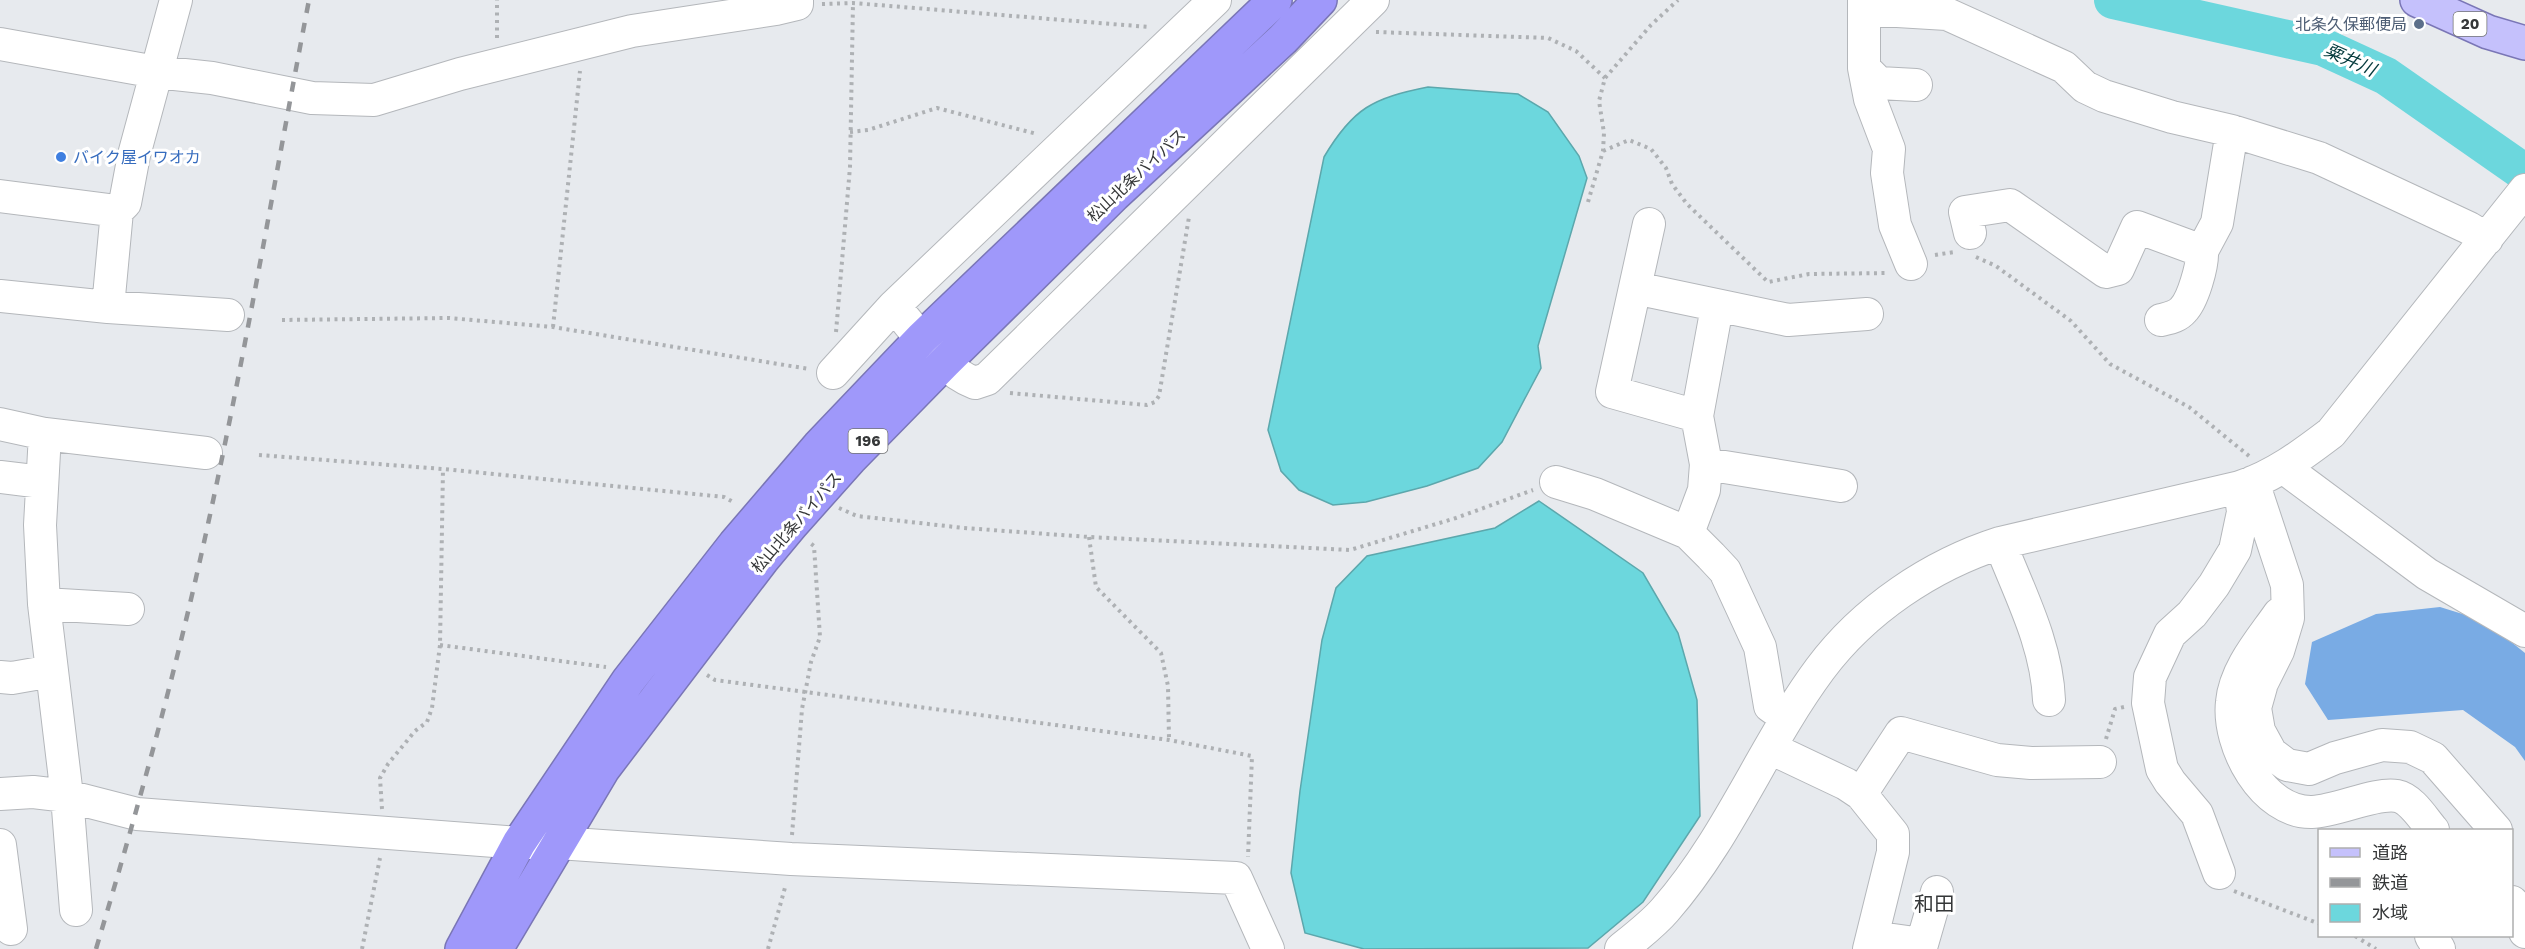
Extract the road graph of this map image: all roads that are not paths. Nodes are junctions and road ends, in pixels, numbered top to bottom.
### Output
1 (176, 0) edge
2 (797, 0) edge
3 (1215, 0) edge
4 (1275, 0) edge
5 (1320, 0) edge
6 (2417, 0) edge
7 (1864, 5) edge
8 (1367, 6) edge
9 (2525, 43) edge
10 (0, 44) edge
11 (1864, 68) junction
12 (156, 72) junction
13 (1916, 85) dead end
14 (2232, 131) junction
15 (2525, 190) edge
16 (0, 196) edge
17 (117, 211) junction
18 (1654, 235) dead end
19 (2487, 239) junction
20 (1965, 246) road end
21 (2202, 251) junction
22 (1911, 264) road end
23 (1635, 288) junction
24 (0, 296) edge
25 (894, 306) junction
26 (108, 307) junction
27 (1717, 307) junction
28 (228, 315) dead end
29 (2161, 320) dead end
30 (1855, 321) dead end
31 (922, 338) junction
32 (945, 362) junction
33 (833, 373) road end
34 (1697, 416) junction
35 (0, 424) edge
36 (45, 434) junction
37 (206, 453) dead end
38 (1706, 464) junction
39 (0, 477) edge
40 (2260, 478) junction
41 (42, 482) junction
42 (1556, 482) road end
43 (1841, 486) dead end
44 (1688, 533) junction
45 (2000, 543) junction
46 (2288, 600) junction
47 (44, 604) junction
48 (128, 609) dead end
49 (2525, 631) edge
50 (52, 671) junction
51 (0, 677) edge
52 (2049, 700) dead end
53 (1787, 718) junction
54 (1770, 748) junction
55 (2100, 762) road end
56 (0, 794) edge
57 (1861, 794) junction
58 (67, 796) junction
59 (2431, 829) edge
60 (2494, 829) edge
61 (519, 843) junction
62 (558, 843) junction
63 (0, 845) edge
64 (2219, 873) road end
65 (1937, 892) dead end
66 (2513, 906) edge
67 (76, 910) dead end
68 (11, 929) dead end
69 (2525, 932) edge
70 (1871, 943) edge
71 (462, 949) edge
72 (496, 949) edge
73 (1268, 949) edge
74 (1621, 949) edge

1 - 12 street
2 - 12 street
3 - 25 street
4 - 31 highway, 松山北条バイパス / 196
5 - 32 highway, 松山北条バイパス / 196
6 - 9 main road, 20
7 - 11 street
7 - 14 street
8 - 32 street
10 - 12 street
11 - 13 street
11 - 22 street
12 - 17 street
14 - 19 street
14 - 21 street
15 - 19 street
16 - 17 street
17 - 26 street
18 - 23 street
19 - 40 street
20 - 21 street
21 - 29 street
23 - 27 street
23 - 34 street
24 - 26 street
25 - 31 street
25 - 33 street
26 - 28 street
27 - 30 street
27 - 34 street
31 - 32 street
31 - 61 highway, 松山北条バイパス / 196
32 - 62 highway, 松山北条バイパス / 196
34 - 38 street
35 - 36 street
36 - 37 street
36 - 41 street
38 - 43 street
38 - 44 street
39 - 41 street
40 - 45 street
40 - 46 street
40 - 49 street
40 - 64 street
41 - 47 street
42 - 44 street
44 - 53 street
45 - 52 street
45 - 53 street
46 - 59 street
46 - 60 street
47 - 48 street
47 - 50 street
50 - 51 street
50 - 58 street
53 - 54 street
54 - 57 street
54 - 74 street
55 - 57 street
56 - 58 street
57 - 70 street
58 - 61 street
58 - 67 street
61 - 62 street
61 - 71 highway, 松山北条バイパス / 196
62 - 72 highway, 松山北条バイパス / 196
62 - 73 street
63 - 68 street
65 - 70 street
66 - 69 street

